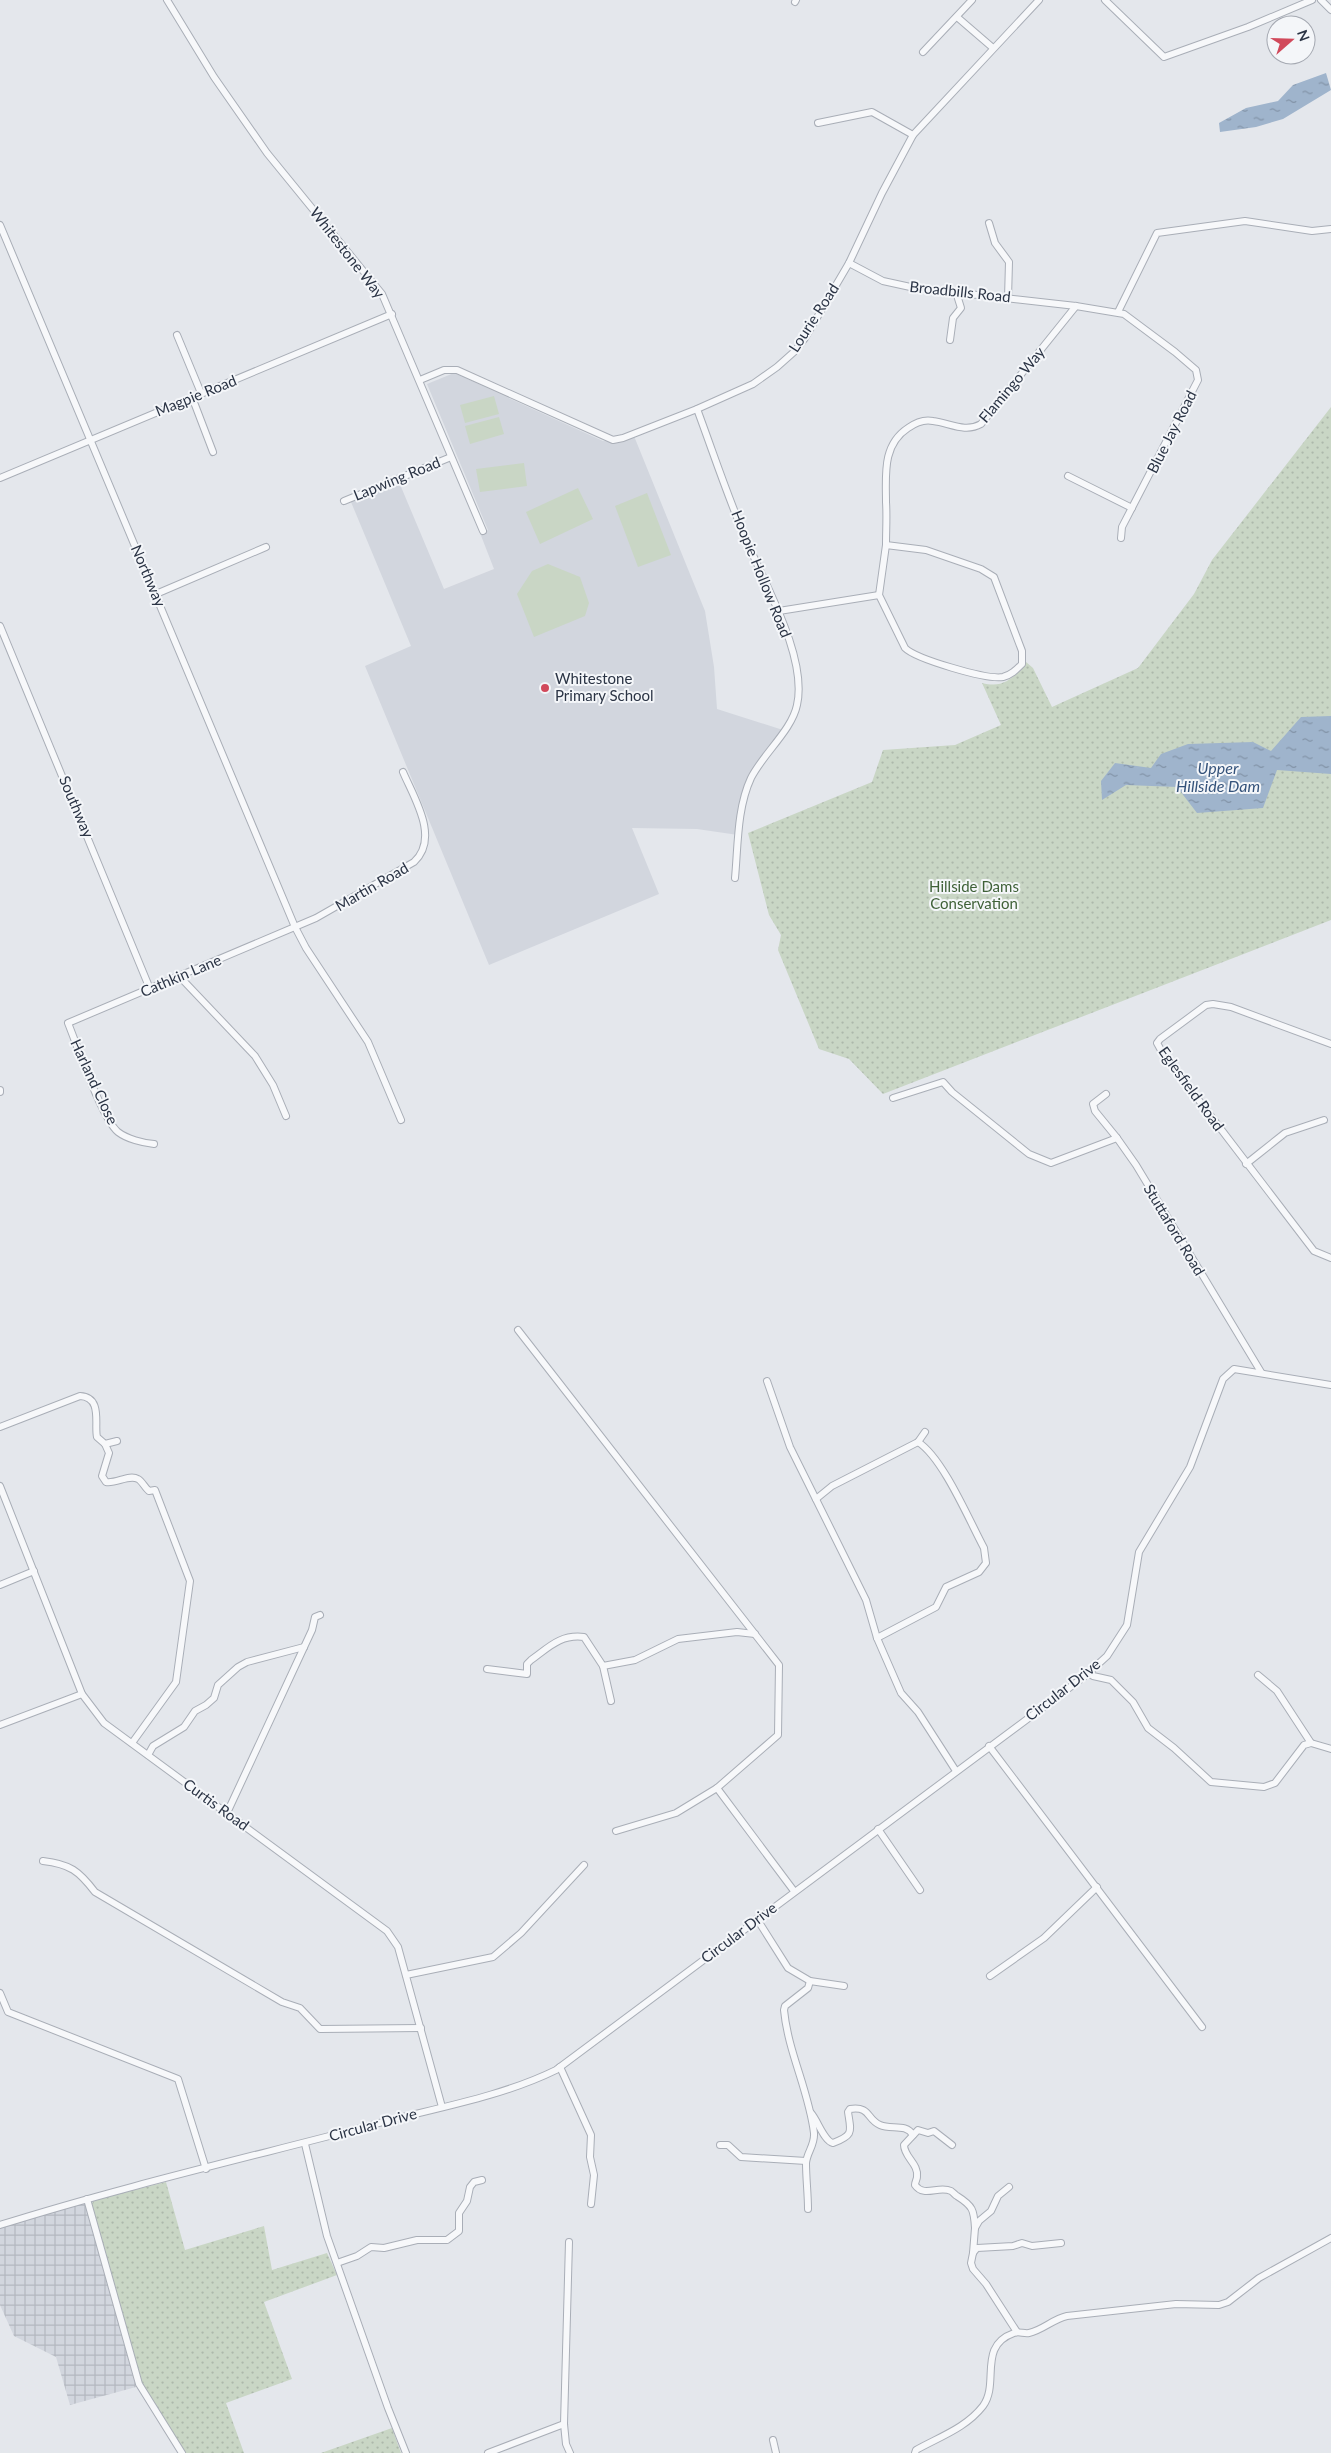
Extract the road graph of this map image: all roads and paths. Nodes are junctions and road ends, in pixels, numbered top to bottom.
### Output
1 (167, 0) edge
2 (972, 0) edge
3 (1039, 0) edge
4 (1105, 0) edge
5 (1312, 0) edge
6 (1321, 0) edge
7 (1331, 10) edge
8 (957, 17) junction
9 (993, 48) junction
10 (923, 52) dead end
11 (818, 123) dead end
12 (913, 135) junction
13 (989, 223) dead end
14 (0, 224) edge
15 (1331, 229) edge
16 (849, 263) junction
17 (956, 292) junction
18 (1008, 298) junction
19 (1076, 306) junction
20 (1118, 312) junction
21 (392, 314) junction
22 (177, 335) dead end
23 (950, 340) dead end
24 (420, 380) junction
25 (201, 393) junction
26 (192, 397) junction
27 (696, 409) junction
28 (90, 440) junction
29 (213, 452) dead end
30 (451, 457) junction
31 (1068, 476) dead end
32 (0, 478) edge
33 (344, 501) dead end
34 (1132, 508) junction
35 (483, 531) dead end
36 (1121, 538) dead end
37 (886, 545) junction
38 (266, 547) dead end
39 (156, 594) junction
40 (879, 595) junction
41 (779, 611) junction
42 (0, 626) edge
43 (404, 772) dead end
44 (735, 878) dead end
45 (295, 927) junction
46 (180, 977) junction
47 (150, 989) junction
48 (68, 1023) joint
49 (1331, 1044) edge
50 (1106, 1094) dead end
51 (894, 1098) dead end
52 (286, 1116) dead end
53 (400, 1120) dead end
54 (1324, 1120) dead end
55 (1118, 1138) junction
56 (154, 1144) dead end
57 (1246, 1164) junction
58 (1331, 1258) edge
59 (518, 1330) dead end
60 (1261, 1372) junction
61 (767, 1381) dead end
62 (1331, 1385) edge
63 (0, 1427) edge
64 (925, 1432) dead end
65 (117, 1441) dead end
66 (918, 1442) junction
67 (105, 1444) junction
68 (0, 1486) edge
69 (816, 1499) junction
70 (34, 1572) junction
71 (0, 1585) edge
72 (320, 1615) dead end
73 (755, 1634) junction
74 (878, 1638) junction
75 (304, 1647) junction
76 (603, 1666) junction
77 (487, 1669) dead end
78 (1088, 1673) junction
79 (1258, 1675) dead end
80 (82, 1694) junction
81 (610, 1701) dead end
82 (0, 1725) edge
83 (1311, 1742) junction
84 (132, 1743) junction
85 (989, 1746) junction
86 (1331, 1749) edge
87 (148, 1755) junction
88 (956, 1771) junction
89 (717, 1788) junction
90 (227, 1813) junction
91 (878, 1829) junction
92 (616, 1830) dead end
93 (43, 1861) dead end
94 (584, 1865) dead end
95 (1097, 1887) junction
96 (920, 1890) dead end
97 (794, 1891) junction
98 (757, 1919) junction
99 (406, 1975) junction
100 (990, 1976) dead end
101 (810, 1980) junction
102 (844, 1986) dead end
103 (0, 1993) edge
104 (1202, 2027) dead end
105 (421, 2028) junction
106 (560, 2067) junction
107 (442, 2107) junction
108 (810, 2112) junction
109 (913, 2135) junction
110 (306, 2144) junction
111 (720, 2145) dead end
112 (952, 2145) dead end
113 (806, 2161) junction
114 (206, 2169) junction
115 (482, 2180) dead end
116 (1009, 2187) dead end
117 (87, 2199) junction
118 (591, 2204) dead end
119 (808, 2209) dead end
120 (0, 2225) edge
121 (974, 2228) junction
122 (1331, 2238) edge
123 (569, 2242) dead end
124 (1061, 2243) dead end
125 (972, 2253) junction
126 (337, 2263) junction
127 (1017, 2332) junction
128 (564, 2424) junction
129 (773, 2440) dead end
130 (182, 2453) edge
131 (406, 2453) edge
132 (488, 2453) edge
133 (570, 2453) edge
134 (776, 2453) edge
135 (915, 2453) edge

1 - 21 street, Whitestone Way
2 - 8 street
3 - 9 street, Lourie Road
4 - 5 street
6 - 7 street
8 - 9 street
8 - 10 street
9 - 12 street, Lourie Road
11 - 12 street
12 - 16 street, Lourie Road
13 - 18 street
14 - 28 street, Northway
15 - 20 street
16 - 17 street, Broadbills Road
16 - 27 street, Lourie Road
17 - 18 street, Broadbills Road
17 - 23 street
18 - 19 street, Broadbills Road
19 - 20 street, Blue Jay Road
19 - 37 street, Flamingo Way
20 - 34 street, Blue Jay Road
21 - 24 street, Whitestone Way
21 - 25 street, Magpie Road
22 - 25 street
24 - 27 street, Lourie Road
24 - 30 street, Whitestone Way
25 - 26 street, Magpie Road
26 - 28 street, Magpie Road
26 - 29 street
27 - 41 street, Hoopie Hollow Road
28 - 32 street, Magpie Road
28 - 39 street, Northway
30 - 33 street, Lapwing Road
30 - 35 street, Whitestone Way
31 - 34 street
34 - 36 street, Blue Jay Road
37 - 40 street, Flamingo Way
37 - 40 street
38 - 39 street
39 - 45 street, Northway
40 - 41 street
41 - 44 street, Hoopie Hollow Road
42 - 47 street, Southway
43 - 45 street, Martin Road
45 - 46 street, Cathkin Lane
45 - 53 street, Northway
46 - 47 street, Cathkin Lane
46 - 52 street
47 - 48 street, Cathkin Lane
48 - 56 street, Harland Close
49 - 57 street, Eglesfield Road
50 - 55 street, Stuttaford Road
51 - 55 street
54 - 57 street
55 - 60 street, Stuttaford Road
57 - 58 street, Eglesfield Road
59 - 73 street
60 - 62 street, Circular Drive
60 - 78 street, Circular Drive
61 - 69 street
63 - 67 street
64 - 66 street
65 - 67 street
66 - 69 street
66 - 74 street
67 - 84 street
68 - 70 street, Curtis Road
69 - 74 street
70 - 71 street
70 - 80 street, Curtis Road
72 - 75 street
73 - 76 street
73 - 89 street
74 - 88 street
75 - 87 street
75 - 90 street
76 - 77 street
76 - 81 street
78 - 83 street
78 - 85 street, Circular Drive
79 - 83 street
80 - 82 street
80 - 84 street, Curtis Road
83 - 86 street
84 - 87 street, Curtis Road
85 - 88 street, Circular Drive
85 - 95 street
87 - 90 street, Curtis Road
88 - 91 street, Circular Drive
89 - 92 street
89 - 97 street
90 - 99 street, Curtis Road
91 - 96 street
91 - 97 street, Circular Drive
93 - 105 street
94 - 99 street
95 - 100 street
95 - 104 street
97 - 98 street, Circular Drive
98 - 101 street
98 - 106 street, Circular Drive
99 - 105 street, Curtis Road
101 - 102 street
101 - 108 street
103 - 114 street
105 - 107 street, Curtis Road
106 - 107 street, Circular Drive
106 - 118 street
107 - 110 street, Circular Drive
108 - 109 street
108 - 113 street
109 - 112 street
109 - 121 street
110 - 114 street, Circular Drive
110 - 126 street
111 - 113 street
113 - 119 street
114 - 117 street, Circular Drive
115 - 126 street
116 - 121 street
117 - 120 street, Circular Drive
117 - 130 street
121 - 125 street
122 - 127 street
123 - 128 street
124 - 125 street
125 - 127 street
126 - 131 street
127 - 135 street
128 - 132 street
128 - 133 street
129 - 134 street

